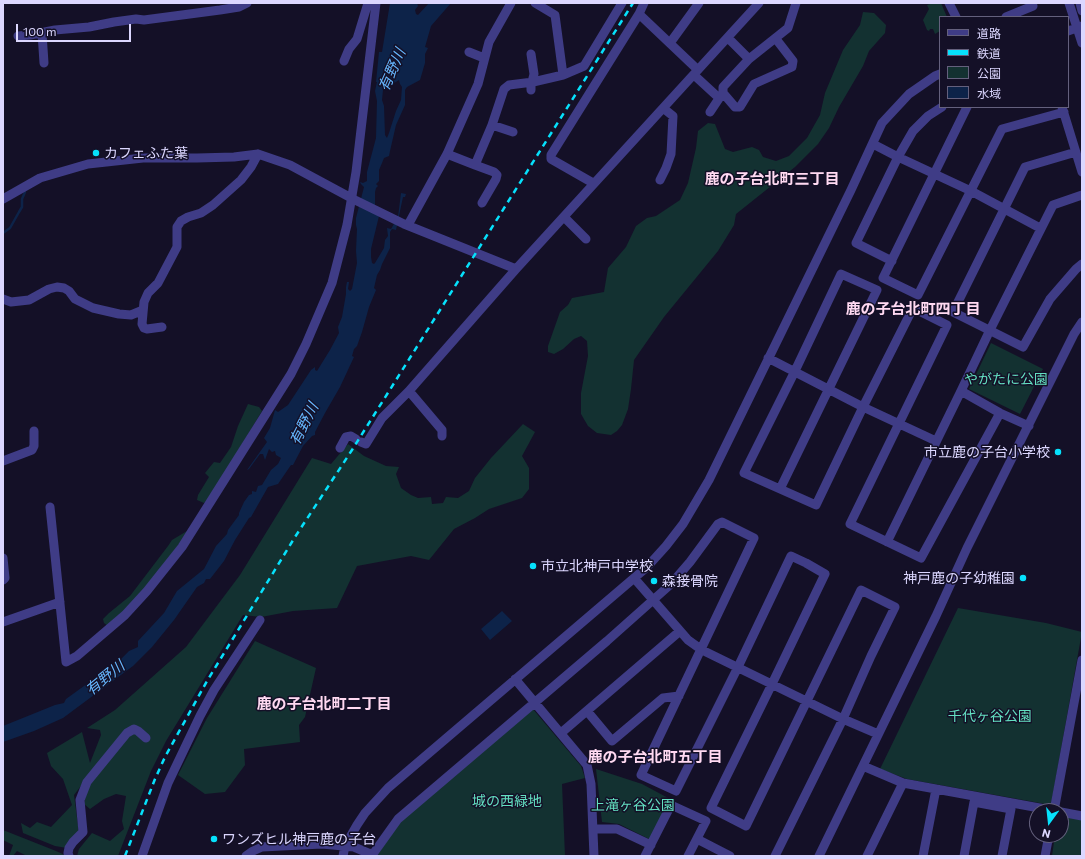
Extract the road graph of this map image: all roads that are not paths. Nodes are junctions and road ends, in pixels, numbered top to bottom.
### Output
1 (247, 3) edge
2 (368, 3) edge
3 (376, 3) edge
4 (511, 3) edge
5 (535, 3) edge
6 (622, 3) edge
7 (644, 3) edge
8 (699, 3) edge
9 (759, 3) edge
10 (796, 3) edge
11 (949, 3) edge
12 (1031, 3) edge
13 (1069, 3) edge
14 (1080, 3) edge
15 (1082, 10) edge
16 (639, 14) junction
17 (956, 16) edge
18 (1008, 16) edge
19 (1076, 28) edge
20 (42, 33) junction
21 (18, 36) dead end
22 (728, 38) junction
23 (776, 38) junction
24 (670, 43) junction
25 (1082, 43) edge
26 (469, 52) dead end
27 (531, 54) dead end
28 (484, 58) junction
29 (749, 59) junction
30 (344, 60) dead end
31 (44, 63) dead end
32 (696, 72) junction
33 (939, 74) edge
34 (562, 75) junction
35 (532, 86) junction
36 (721, 96) junction
37 (663, 108) junction
38 (940, 108) edge
39 (967, 108) edge
40 (1063, 109) edge
41 (710, 112) dead end
42 (492, 125) junction
43 (513, 132) dead end
44 (872, 144) junction
45 (1076, 152) junction
46 (258, 154) junction
47 (447, 154) junction
48 (898, 157) junction
49 (475, 165) junction
50 (1082, 172) edge
51 (935, 173) junction
52 (660, 180) dead end
53 (593, 183) junction
54 (971, 190) junction
55 (1082, 195) edge
56 (3, 199) edge
57 (353, 199) junction
58 (482, 203) dead end
59 (1004, 209) junction
60 (564, 217) junction
61 (406, 224) junction
62 (1040, 228) junction
63 (582, 237) dead end
64 (892, 261) junction
65 (1082, 264) edge
66 (516, 269) junction
67 (3, 299) edge
68 (143, 310) junction
69 (1082, 322) edge
70 (162, 328) dead end
71 (990, 330) junction
72 (768, 358) junction
73 (794, 373) junction
74 (829, 389) junction
75 (409, 391) junction
76 (961, 391) junction
77 (863, 406) junction
78 (1000, 412) junction
79 (900, 423) junction
80 (1029, 426) junction
81 (34, 432) dead end
82 (442, 436) dead end
83 (936, 441) junction
84 (340, 448) dead end
85 (3, 461) edge
86 (780, 489) junction
87 (50, 507) dead end
88 (887, 542) junction
89 (3, 558) edge
90 (634, 578) junction
91 (3, 580) edge
92 (653, 600) junction
93 (60, 602) junction
94 (260, 620) dead end
95 (3, 622) edge
96 (680, 631) junction
97 (702, 650) junction
98 (1082, 660) edge
99 (738, 667) junction
100 (516, 679) junction
101 (772, 684) junction
102 (679, 696) junction
103 (1078, 696) edge
104 (807, 701) junction
105 (534, 702) junction
106 (587, 712) junction
107 (843, 719) junction
108 (561, 733) junction
109 (878, 734) junction
110 (146, 738) dead end
111 (862, 766) junction
112 (903, 783) junction
113 (936, 789) junction
114 (1056, 803) edge
115 (1029, 806) edge
116 (1069, 814) edge
117 (1082, 816) edge
118 (593, 829) junction
119 (697, 839) junction
120 (1047, 843) edge
121 (651, 845) junction
122 (345, 846) junction
123 (69, 856) edge
124 (142, 856) edge
125 (246, 856) edge
126 (343, 856) edge
127 (594, 856) edge
128 (645, 856) edge
129 (688, 856) edge
130 (730, 856) edge
131 (775, 856) edge
132 (819, 856) edge
133 (867, 856) edge
134 (923, 856) edge
135 (964, 856) edge
136 (1002, 856) edge
137 (1045, 856) edge

1 - 20 street
2 - 30 street
3 - 57 street
4 - 28 street
5 - 34 street
6 - 34 street
7 - 16 street
8 - 24 street
9 - 22 street
10 - 23 street
11 - 17 street
12 - 18 street
13 - 19 street
14 - 15 street
16 - 24 street
16 - 53 street
19 - 25 street
20 - 21 street
20 - 31 street
22 - 29 street
22 - 32 street
23 - 29 street
23 - 36 street
24 - 32 street
26 - 28 street
27 - 35 street
28 - 47 street
29 - 36 street
32 - 36 street
32 - 37 street
33 - 44 street
34 - 35 street
35 - 42 street
36 - 41 street
37 - 52 street
37 - 53 street
38 - 48 street
39 - 51 street
40 - 45 street
40 - 54 street
42 - 43 street
42 - 49 street
44 - 48 street
44 - 72 street
45 - 50 street
45 - 59 street
46 - 56 street
46 - 57 street
46 - 68 street
47 - 49 street
47 - 61 street
48 - 51 street
48 - 64 street
49 - 58 street
51 - 54 street
51 - 64 street
53 - 60 street
54 - 59 street
54 - 64 street
55 - 62 street
57 - 61 street
57 - 93 street
59 - 62 street
59 - 71 street
60 - 63 street
60 - 66 street
61 - 66 street
62 - 71 street
65 - 71 street
66 - 75 street
67 - 68 street
68 - 70 street
69 - 80 street
71 - 76 street
72 - 73 street
72 - 90 street
73 - 74 street
73 - 74 street
73 - 86 street
74 - 77 street
74 - 86 street
75 - 82 street
75 - 84 street
76 - 78 street
76 - 83 street
77 - 79 street
77 - 79 street
77 - 86 street
78 - 80 street
78 - 88 street
79 - 83 street
79 - 88 street
80 - 109 street
81 - 85 street
83 - 88 street
87 - 93 street
89 - 91 street
90 - 92 street
90 - 100 street
92 - 96 street
92 - 97 street
92 - 105 street
93 - 95 street
94 - 124 street
96 - 97 street
96 - 106 street
97 - 99 street
97 - 102 street
98 - 103 street
99 - 101 street
99 - 101 street
99 - 102 street
100 - 105 street
100 - 122 street
101 - 104 street
101 - 104 street
102 - 106 street
103 - 114 street
104 - 107 street
104 - 107 street
105 - 108 street
105 - 122 street
106 - 108 street
107 - 109 street
107 - 131 street
108 - 118 street
109 - 111 street
110 - 123 street
111 - 112 street
111 - 132 street
112 - 113 street
112 - 133 street
113 - 115 street
113 - 134 street
116 - 117 street
118 - 121 street
118 - 127 street
119 - 121 street
119 - 129 street
119 - 130 street
120 - 137 street
121 - 128 street
122 - 125 street
122 - 126 street
135 - 136 street

